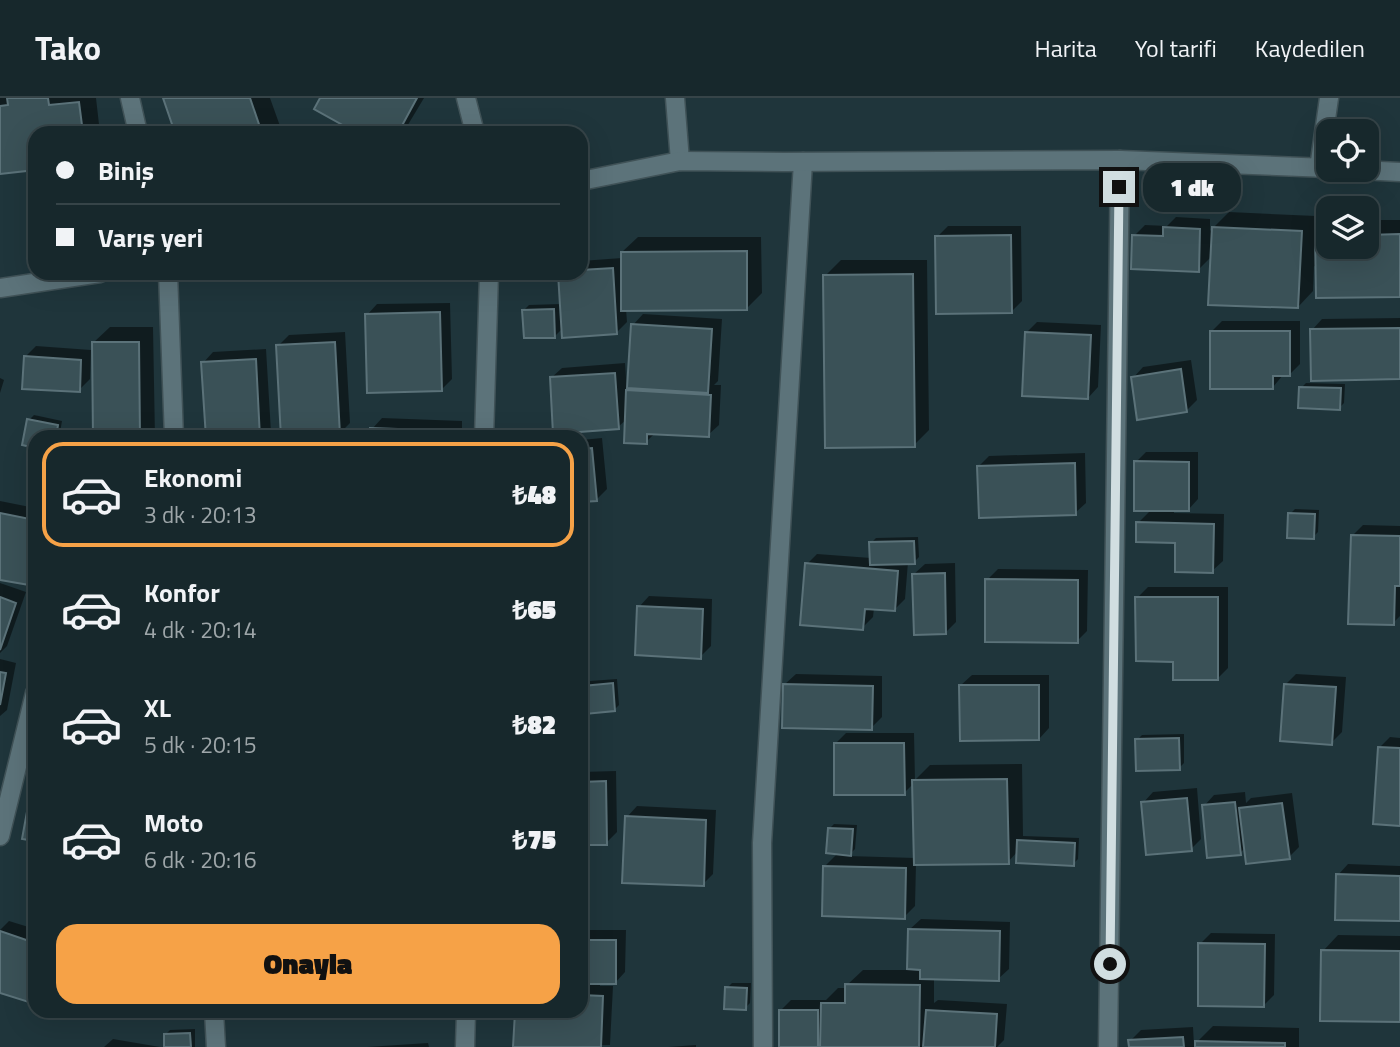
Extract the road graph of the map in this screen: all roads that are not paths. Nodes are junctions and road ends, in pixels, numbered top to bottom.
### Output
1 (130, 98) edge
2 (466, 98) edge
3 (676, 98) edge
4 (1329, 98) edge
5 (1328, 119) edge
6 (136, 126) edge
7 (473, 126) edge
8 (1120, 160) junction
9 (680, 161) junction
10 (803, 162) junction
11 (1316, 168) edge
12 (1379, 171) edge
13 (1400, 172) edge
14 (588, 180) edge
15 (53, 280) edge
16 (168, 280) edge
17 (489, 280) edge
18 (0, 288) edge
19 (174, 430) edge
20 (484, 430) edge
21 (28, 722) edge
22 (0, 836) edge
23 (214, 1018) edge
24 (466, 1018) edge
25 (216, 1047) edge
26 (465, 1047) edge
27 (763, 1047) edge
28 (1108, 1047) edge

1 - 6 street
2 - 7 street
3 - 9 street
4 - 5 street
8 - 10 street
8 - 11 street
8 - 28 street
9 - 10 street
9 - 14 street
10 - 27 street
12 - 13 street
15 - 18 street
16 - 19 street
17 - 20 street
21 - 22 street
23 - 25 street
24 - 26 street

